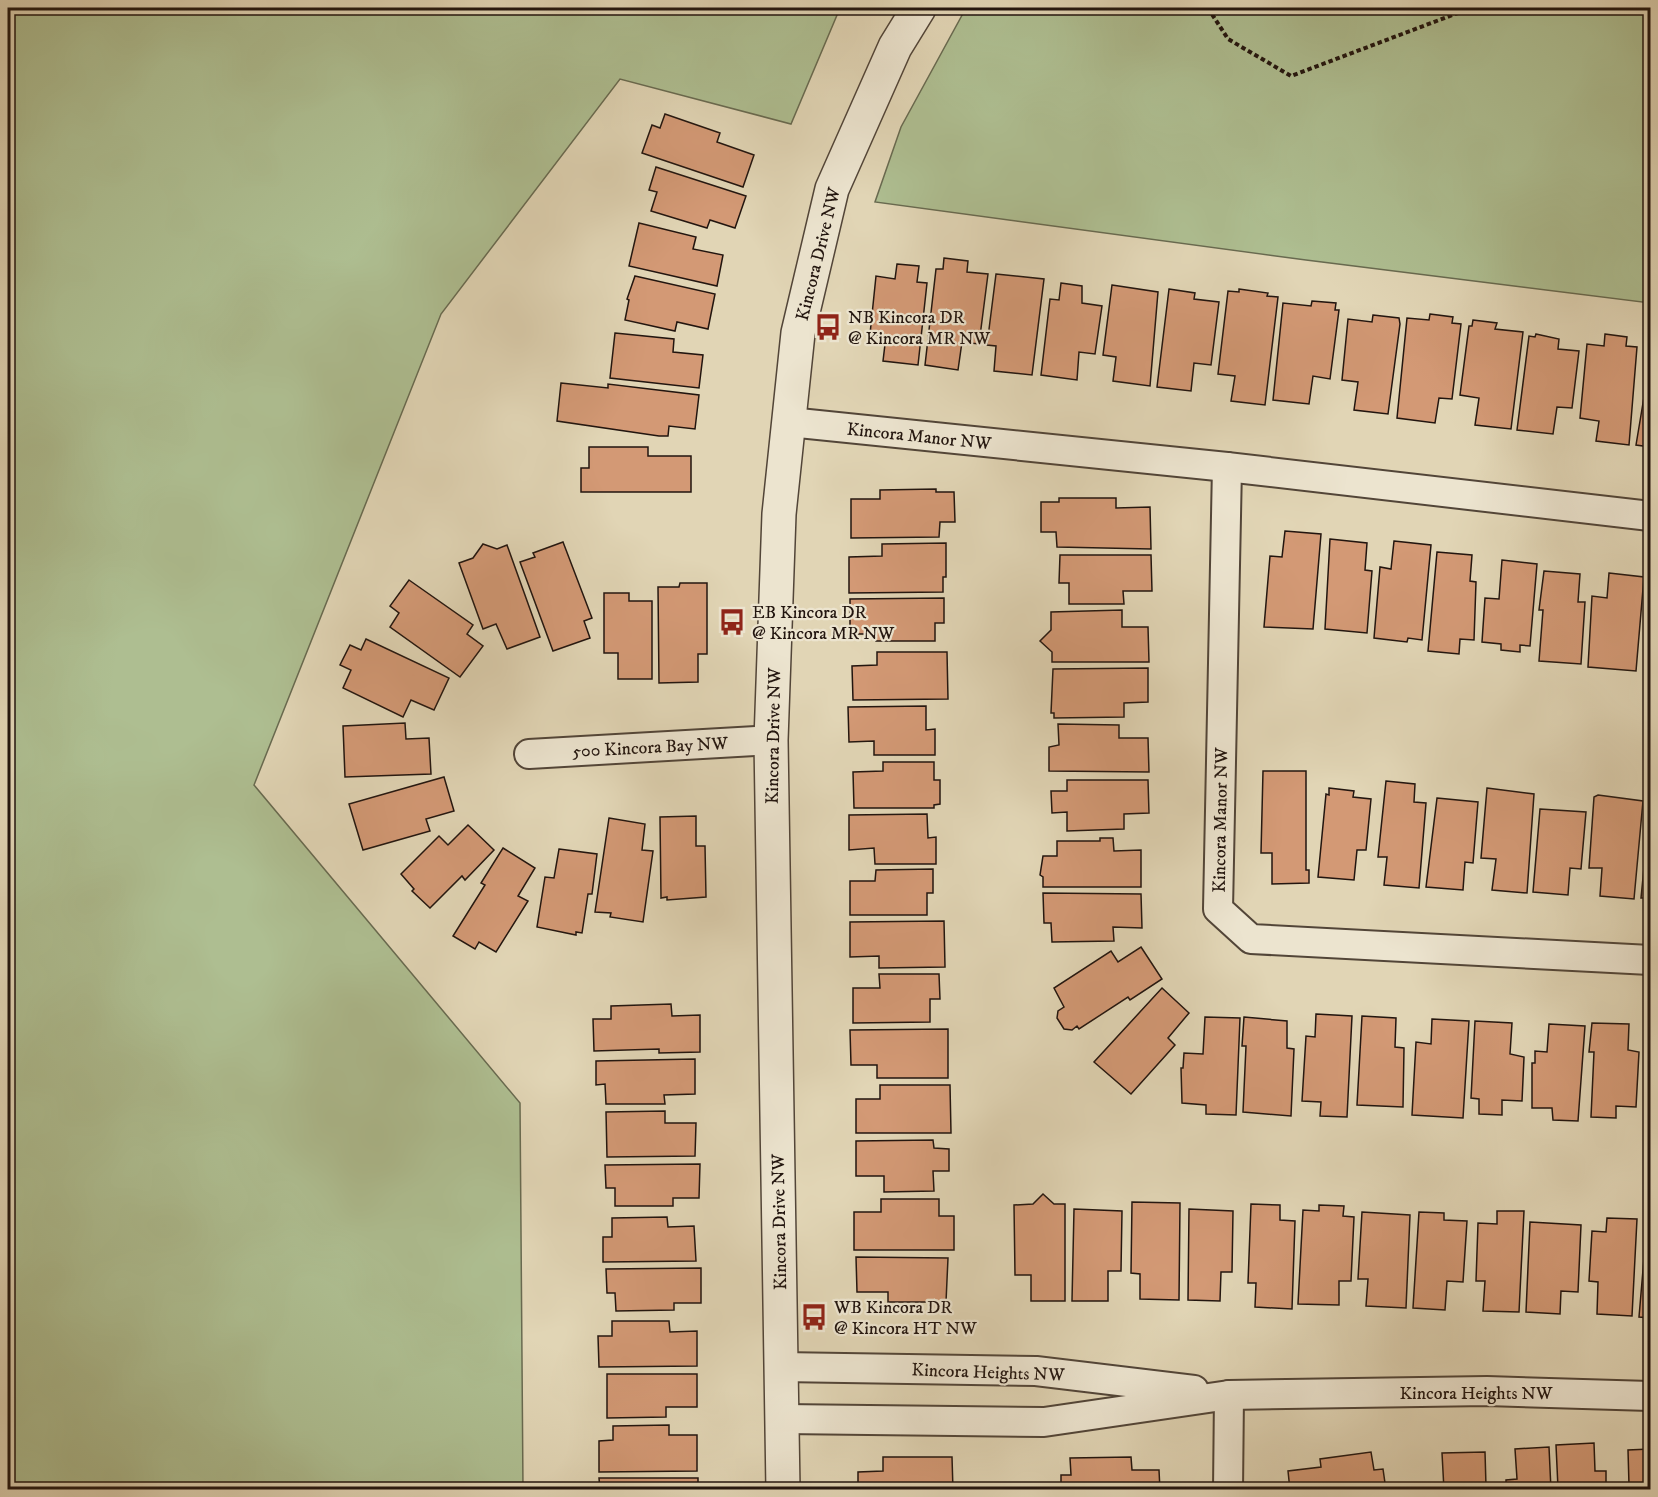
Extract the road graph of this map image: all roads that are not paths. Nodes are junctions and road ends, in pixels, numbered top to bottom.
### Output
1 (919, 8) edge
2 (789, 422) junction
3 (1227, 467) junction
4 (1650, 516) edge
5 (771, 740) junction
6 (530, 754) dead end
7 (1650, 960) edge
8 (781, 1367) junction
9 (1228, 1395) junction
10 (1650, 1395) edge
11 (783, 1419) junction
12 (783, 1490) edge
13 (1228, 1490) edge

1 - 2 street, Kincora Drive NW
2 - 3 street, Kincora Manor NW
2 - 5 street, Kincora Drive NW
3 - 4 street, Kincora Manor NW
3 - 7 street, Kincora Manor NW
5 - 6 street, 500 Kincora Bay NW
5 - 8 street, Kincora Drive NW
8 - 9 street, Kincora Heights NW
8 - 11 street, Kincora Drive NW
9 - 10 street, Kincora Heights NW
9 - 11 street, Kincora Heights NW
9 - 13 street
11 - 12 street, Kincora Drive NW

